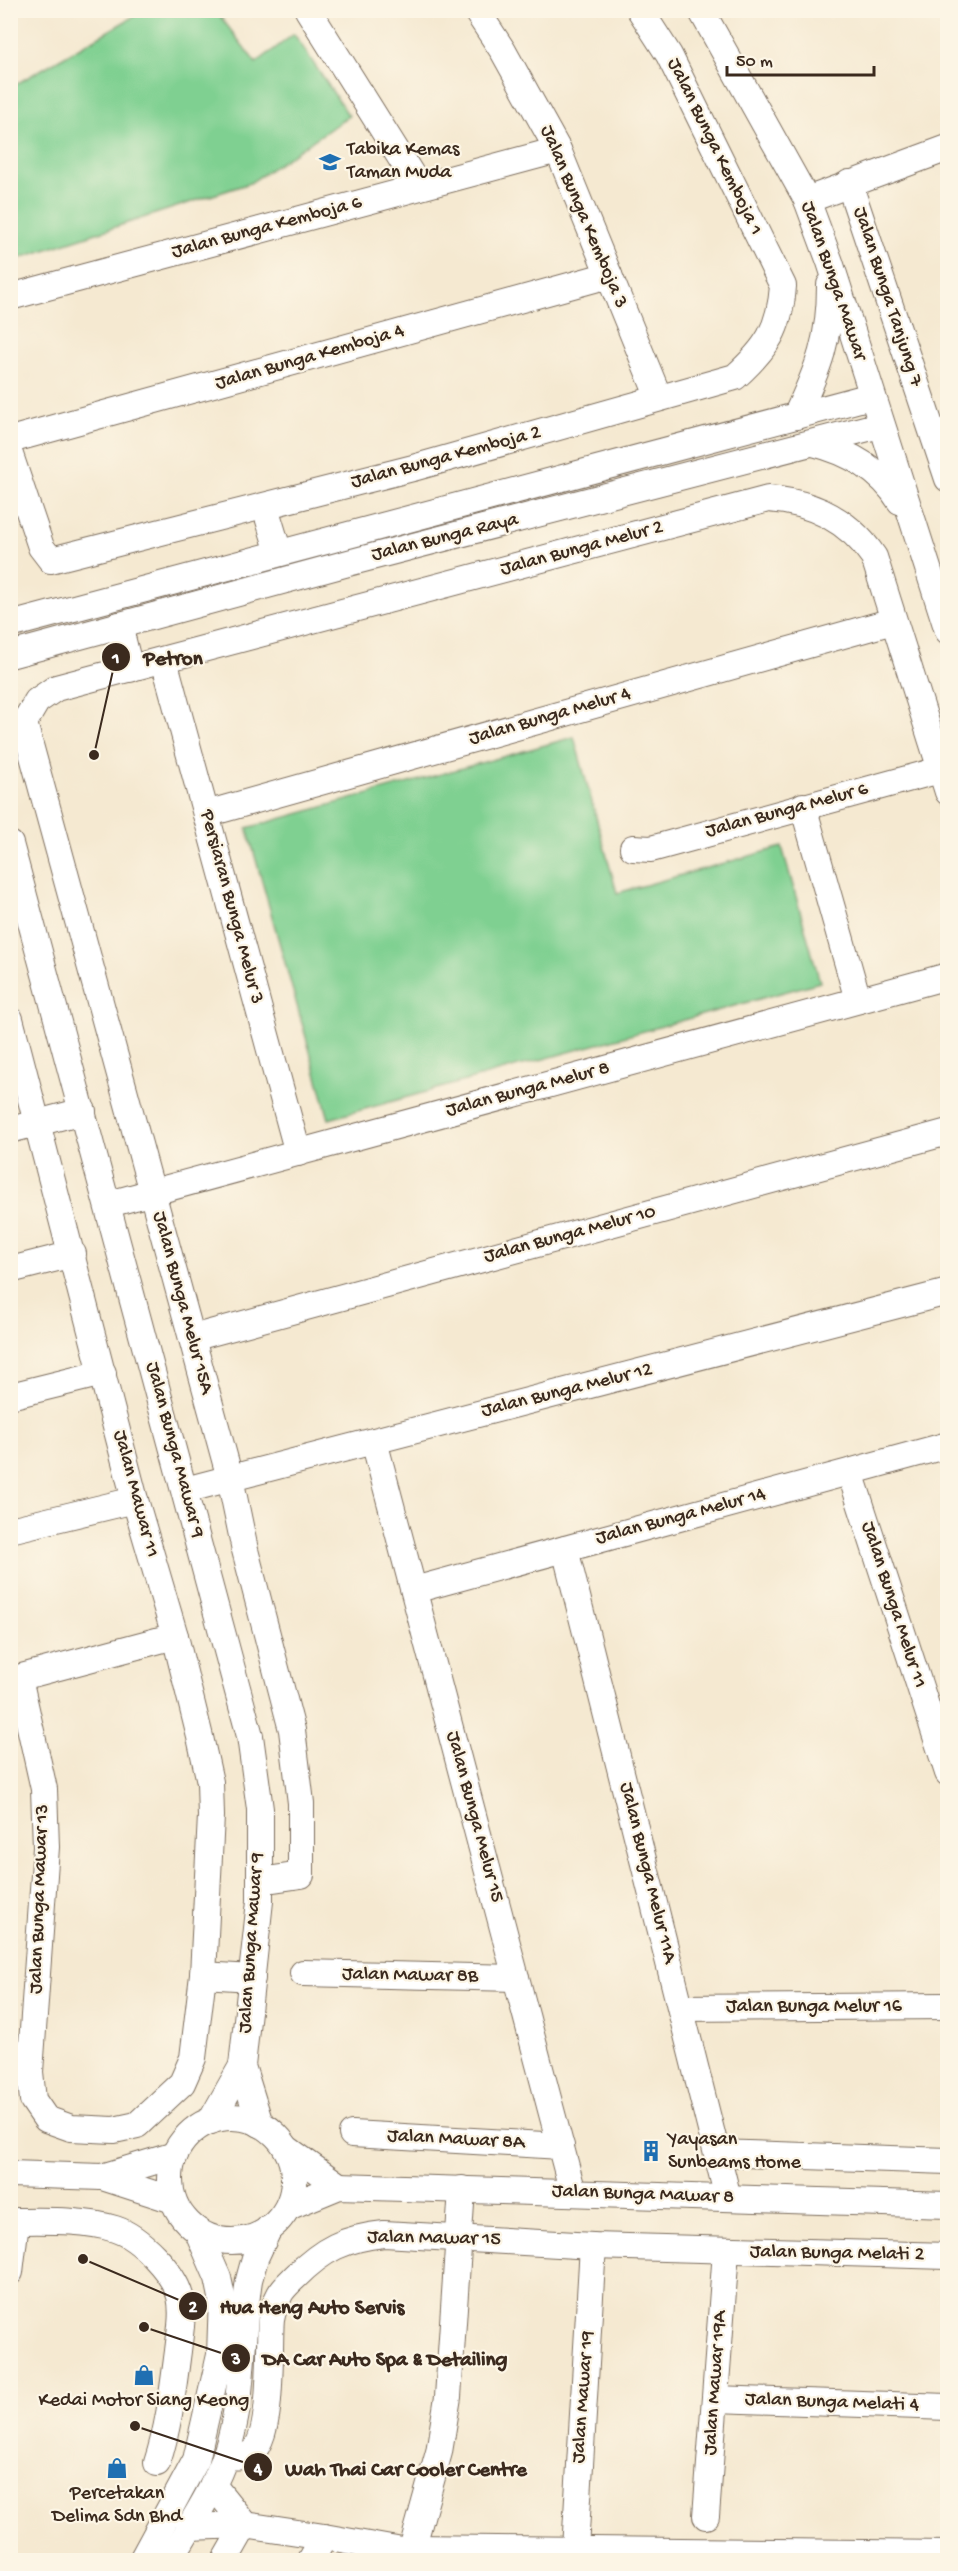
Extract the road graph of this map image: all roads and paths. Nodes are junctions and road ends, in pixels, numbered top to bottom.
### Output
1 (308, 10) edge
2 (476, 10) edge
3 (640, 10) edge
4 (701, 10) edge
5 (948, 148) edge
6 (558, 150) junction
7 (849, 183) junction
8 (419, 187) junction
9 (807, 200) junction
10 (830, 262) junction
11 (609, 275) junction
12 (783, 286) joint
13 (10, 297) edge
14 (871, 396) junction
15 (658, 398) junction
16 (796, 416) junction
17 (880, 425) junction
18 (10, 441) edge
19 (813, 443) junction
20 (10, 454) edge
21 (948, 479) edge
22 (265, 507) junction
23 (911, 519) junction
24 (279, 553) junction
25 (893, 621) junction
26 (10, 625) edge
27 (118, 626) junction
28 (948, 631) edge
29 (10, 655) edge
30 (164, 660) junction
31 (130, 669) junction
32 (37, 701) joint
33 (944, 781) edge
34 (803, 806) junction
35 (206, 814) junction
36 (10, 844) edge
37 (633, 848) dead end
38 (948, 976) edge
39 (858, 1000) junction
40 (10, 1019) edge
41 (83, 1111) junction
42 (38, 1123) junction
43 (10, 1130) edge
44 (948, 1132) edge
45 (298, 1153) junction
46 (152, 1193) junction
47 (109, 1204) junction
48 (73, 1254) junction
49 (10, 1270) edge
50 (948, 1292) edge
51 (192, 1338) junction
52 (103, 1373) junction
53 (10, 1396) edge
54 (374, 1441) junction
55 (948, 1445) edge
56 (850, 1472) junction
57 (230, 1478) junction
58 (185, 1490) junction
59 (135, 1500) junction
60 (10, 1530) edge
61 (565, 1549) junction
62 (414, 1590) junction
63 (175, 1636) junction
64 (15, 1679) edge
65 (948, 1773) edge
66 (260, 1881) junction
67 (303, 1973) dead end
68 (203, 1975) junction
69 (252, 1978) junction
70 (516, 1978) junction
71 (948, 2006) edge
72 (681, 2008) junction
73 (242, 2066) junction
74 (211, 2121) junction
75 (260, 2124) junction
76 (137, 2126) joint
77 (352, 2134) dead end
78 (561, 2146) junction
79 (286, 2148) junction
80 (717, 2153) junction
81 (175, 2155) junction
82 (948, 2161) edge
83 (10, 2174) edge
84 (102, 2177) junction
85 (339, 2186) junction
86 (462, 2189) junction
87 (573, 2193) junction
88 (728, 2198) junction
89 (173, 2200) junction
90 (948, 2205) edge
91 (288, 2207) junction
92 (13, 2221) edge
93 (270, 2228) junction
94 (198, 2232) junction
95 (457, 2238) junction
96 (593, 2246) junction
97 (726, 2251) junction
98 (948, 2256) edge
99 (10, 2272) edge
100 (716, 2399) junction
101 (948, 2407) edge
102 (226, 2456) junction
103 (196, 2460) junction
104 (213, 2485) junction
105 (706, 2516) dead end
106 (245, 2525) junction
107 (188, 2527) junction
108 (324, 2536) junction
109 (575, 2549) junction
110 (412, 2554) edge
111 (948, 2554) edge
112 (142, 2560) edge
113 (170, 2560) edge
114 (225, 2560) edge
115 (311, 2560) edge

1 - 8 street
2 - 6 street, Jalan Bunga Kemboja 3
3 - 12 street, Jalan Bunga Kemboja 1
4 - 9 street, Jalan Bunga Mawar
5 - 7 street
6 - 8 street, Jalan Bunga Kemboja 6
6 - 11 street, Jalan Bunga Kemboja 3
7 - 9 street
7 - 21 street, Jalan Bunga Tanjung 7
8 - 13 street, Jalan Bunga Kemboja 6
9 - 10 street, Jalan Bunga Mawar
10 - 14 street, Jalan Bunga Mawar
10 - 16 street
11 - 15 street, Jalan Bunga Kemboja 3
11 - 18 street, Jalan Bunga Kemboja 4
12 - 15 street, Jalan Bunga Kemboja 2
14 - 16 street, Jalan Bunga Raya
14 - 17 street, Jalan Bunga Mawar
15 - 22 street, Jalan Bunga Kemboja 2
16 - 24 street, Jalan Bunga Raya
17 - 19 street, Jalan Bunga Raya
17 - 23 street, Jalan Bunga Mawar
19 - 23 street
19 - 27 street, Jalan Bunga Raya
20 - 22 street, Jalan Bunga Kemboja 2
22 - 24 street
23 - 28 street
24 - 26 street, Jalan Bunga Raya
25 - 30 street, Jalan Bunga Melur 2
25 - 33 street, Jalan Bunga Melur 2
25 - 35 street, Jalan Bunga Melur 4
27 - 29 street, Jalan Bunga Raya
27 - 31 street
30 - 31 street, Jalan Bunga Melur 2
30 - 35 street, Persiaran Bunga Melur 3
31 - 32 street, Jalan Bunga Melur 2
32 - 46 street, Jalan Bunga Melur 15A
33 - 34 street, Jalan Bunga Melur 6
34 - 37 street, Jalan Bunga Melur 6
34 - 39 street
35 - 45 street, Persiaran Bunga Melur 3
36 - 41 street, Jalan Bunga Mawar 9
38 - 39 street, Jalan Bunga Melur 8
39 - 45 street, Jalan Bunga Melur 8
40 - 42 street, Jalan Mawar 11
41 - 42 street
41 - 47 street, Jalan Bunga Mawar 9
42 - 43 street
42 - 48 street, Jalan Mawar 11
44 - 51 street, Jalan Bunga Melur 10
45 - 46 street, Jalan Bunga Melur 8
46 - 47 street, Jalan Bunga Melur 8
46 - 51 street, Jalan Bunga Melur 15A
47 - 58 street, Jalan Bunga Mawar 9
48 - 49 street
48 - 52 street, Jalan Mawar 11
50 - 54 street, Jalan Bunga Melur 12
51 - 57 street, Jalan Bunga Melur 15A
52 - 53 street
52 - 59 street, Jalan Mawar 11
54 - 57 street, Jalan Bunga Melur 12
54 - 62 street, Jalan Bunga Melur 15
55 - 56 street, Jalan Bunga Melur 14
56 - 61 street, Jalan Bunga Melur 14
56 - 65 street, Jalan Bunga Melur 11
57 - 58 street, Jalan Bunga Melur 12
57 - 66 street, Jalan Bunga Melur 15A
58 - 66 street, Jalan Bunga Mawar 9
59 - 60 street
59 - 63 street, Jalan Mawar 11
61 - 62 street, Jalan Bunga Melur 14
61 - 72 street, Jalan Bunga Melur 11A
62 - 70 street, Jalan Bunga Melur 15
63 - 64 street
63 - 68 street, Jalan Mawar 11
64 - 76 street, Jalan Bunga Mawar 13
66 - 69 street, Jalan Bunga Mawar 9
67 - 70 street, Jalan Mawar 8B
68 - 69 street
68 - 76 street, Jalan Mawar 11
69 - 73 street, Jalan Bunga Mawar 9
70 - 78 street, Jalan Bunga Melur 15
71 - 72 street, Jalan Bunga Melur 16
72 - 80 street, Jalan Bunga Melur 11A
73 - 74 street, Jalan Bunga Mawar 9
73 - 75 street, Jalan Bunga Mawar 9
74 - 75 street
74 - 81 street
75 - 79 street
77 - 78 street, Jalan Mawar 8A
78 - 87 street, Jalan Bunga Melur 15
79 - 85 street
79 - 91 street
80 - 82 street
80 - 88 street, Jalan Bunga Melur 11A
81 - 84 street
81 - 89 street
83 - 84 street
84 - 89 street
85 - 86 street, Jalan Bunga Mawar 8
85 - 91 street, Jalan Bunga Mawar 8
86 - 87 street, Jalan Bunga Mawar 8
86 - 95 street
87 - 88 street, Jalan Bunga Mawar 8
88 - 90 street, Jalan Bunga Mawar 8
89 - 94 street
91 - 93 street
92 - 99 street
92 - 103 street
93 - 94 street
93 - 102 street
94 - 103 street
95 - 96 street, Jalan Mawar 15
95 - 102 street, Jalan Mawar 15
95 - 110 street
96 - 97 street, Jalan Mawar 15
96 - 109 street, Jalan Mawar 19
97 - 98 street, Jalan Bunga Melati 2
97 - 100 street, Jalan Mawar 19A
100 - 101 street, Jalan Bunga Melati 4
100 - 105 street, Jalan Mawar 19A
102 - 104 street
103 - 112 street
104 - 106 street
104 - 107 street
106 - 107 street
106 - 108 street
106 - 114 street
107 - 113 street
108 - 110 street
108 - 115 street
109 - 110 street
109 - 111 street

